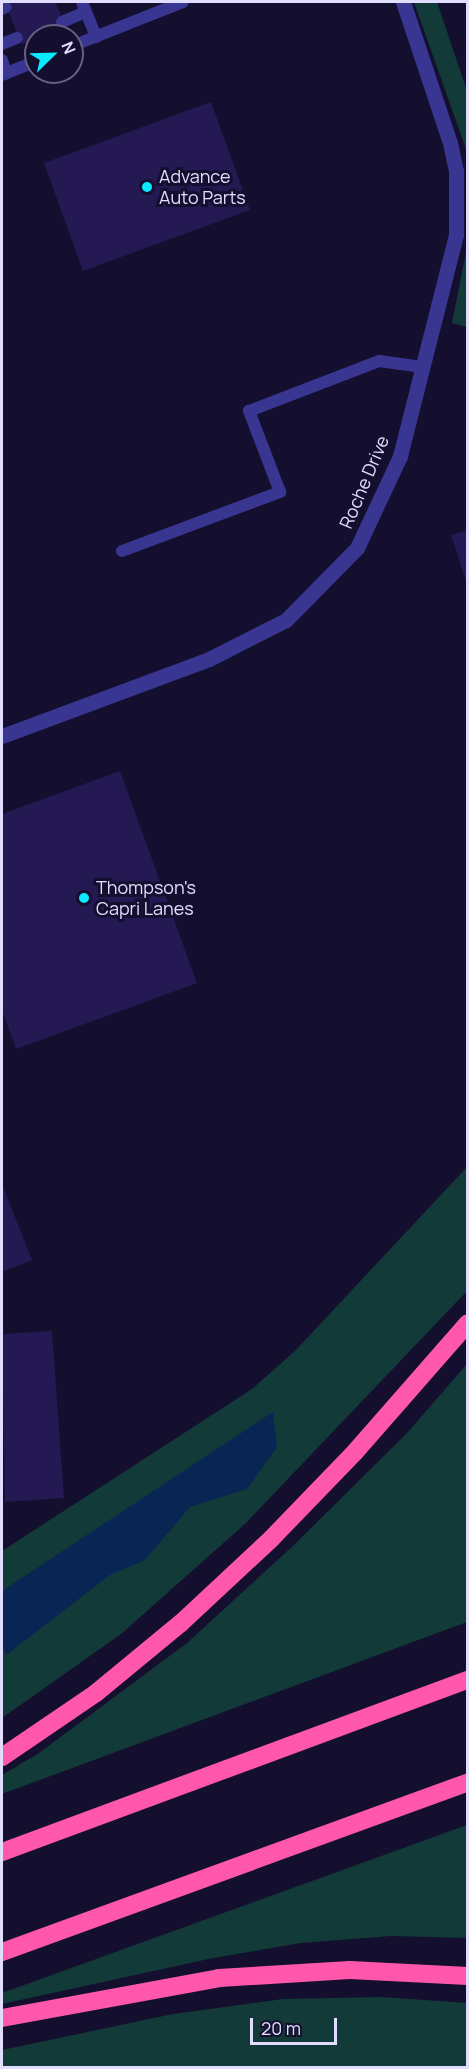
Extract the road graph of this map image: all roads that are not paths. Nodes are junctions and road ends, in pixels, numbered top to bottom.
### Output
1 (183, 2) edge
2 (403, 2) edge
3 (84, 7) edge
4 (62, 22) dead end
5 (96, 37) junction
6 (17, 38) dead end
7 (84, 42) edge
8 (2, 44) edge
9 (2, 60) edge
10 (24, 66) edge
11 (4, 74) edge
12 (423, 367) junction
13 (122, 551) dead end
14 (2, 736) edge
15 (468, 1323) edge
16 (468, 1680) edge
17 (2, 1757) edge
18 (468, 1782) edge
19 (2, 1852) edge
20 (2, 1952) edge
21 (468, 1976) edge
22 (2, 2018) edge

1 - 5 lane
2 - 12 street, Roche Drive
3 - 4 lane
3 - 5 lane
5 - 7 lane
6 - 8 lane
9 - 11 lane
10 - 11 lane
12 - 13 lane
12 - 14 street, Roche Drive
15 - 17 highway
16 - 19 highway
18 - 20 highway
21 - 22 highway

